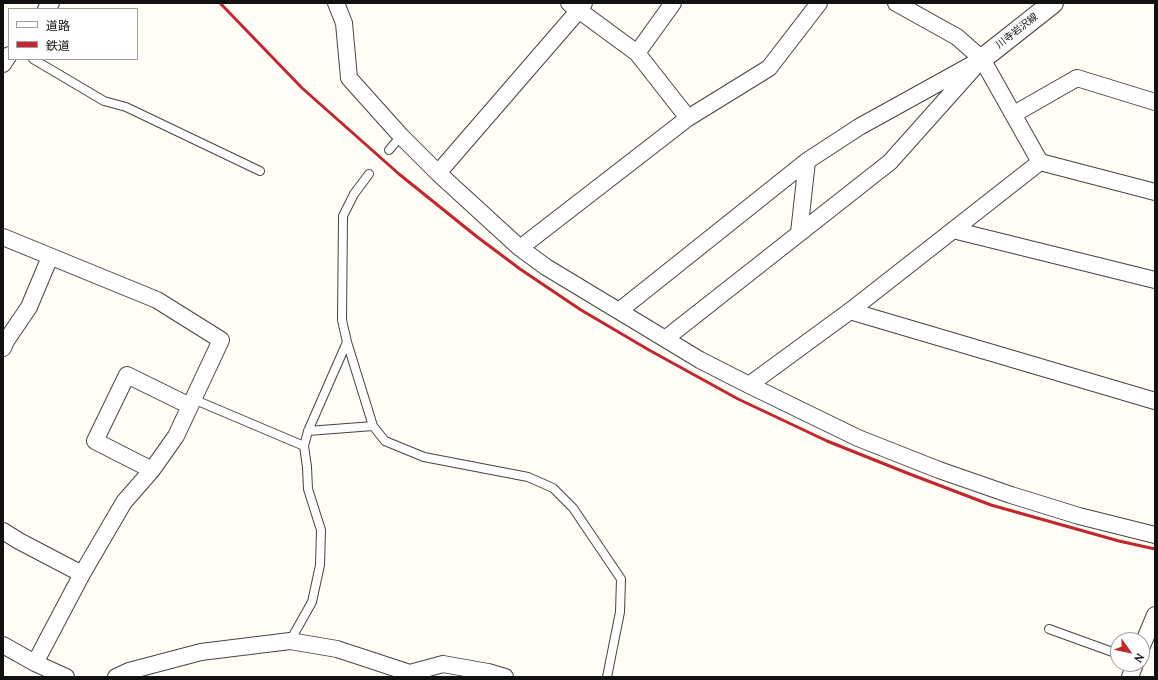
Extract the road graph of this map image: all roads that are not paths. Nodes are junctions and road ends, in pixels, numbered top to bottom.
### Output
1 (336, 3) edge
2 (673, 3) edge
3 (820, 3) edge
4 (896, 3) edge
5 (1053, 3) edge
6 (577, 6) edge
7 (637, 53) junction
8 (982, 59) junction
9 (34, 60) edge
10 (1155, 102) edge
11 (1014, 114) junction
12 (688, 118) junction
13 (401, 136) junction
14 (389, 150) dead end
15 (807, 161) junction
16 (1040, 162) junction
17 (260, 171) dead end
18 (438, 173) junction
19 (369, 174) dead end
20 (1155, 192) edge
21 (953, 230) junction
22 (799, 233) junction
23 (3, 237) edge
24 (520, 248) junction
25 (50, 257) junction
26 (1155, 280) edge
27 (619, 311) junction
28 (850, 311) junction
29 (665, 338) junction
30 (347, 342) junction
31 (3, 348) edge
32 (749, 385) junction
33 (1155, 401) edge
34 (192, 402) junction
35 (373, 426) junction
36 (308, 432) junction
37 (304, 446) junction
38 (152, 470) junction
39 (3, 531) edge
40 (1155, 535) edge
41 (82, 574) junction
42 (1155, 615) edge
43 (1049, 629) dead end
44 (1148, 632) edge
45 (290, 641) junction
46 (3, 645) edge
47 (1110, 651) edge
48 (35, 663) junction
49 (409, 675) edge
50 (66, 677) edge
51 (116, 677) edge
52 (506, 677) edge
53 (607, 677) edge

1 - 13 street
2 - 7 street
3 - 12 street
4 - 8 street
5 - 8 street, 川寺岩沢線
6 - 7 street
6 - 18 street
7 - 12 street
8 - 11 street
8 - 15 street
8 - 22 street
9 - 17 lane
10 - 11 street
11 - 16 street
12 - 24 street
13 - 14 lane
13 - 18 street
15 - 22 street
15 - 27 street
16 - 20 street
16 - 21 street
18 - 24 street
19 - 30 lane
21 - 26 street
21 - 28 street
22 - 29 street
23 - 25 street
24 - 27 street
25 - 31 street
25 - 34 street
27 - 29 street
28 - 32 street
28 - 33 street
29 - 32 street
30 - 35 lane
30 - 36 lane
32 - 40 street
34 - 37 lane
34 - 38 street
34 - 38 street
35 - 36 lane
35 - 53 lane
36 - 37 lane
37 - 45 lane
38 - 41 street
39 - 41 street
41 - 48 street
42 - 44 street
43 - 47 lane
45 - 49 street
45 - 51 street
46 - 48 street
48 - 50 street
49 - 52 street

